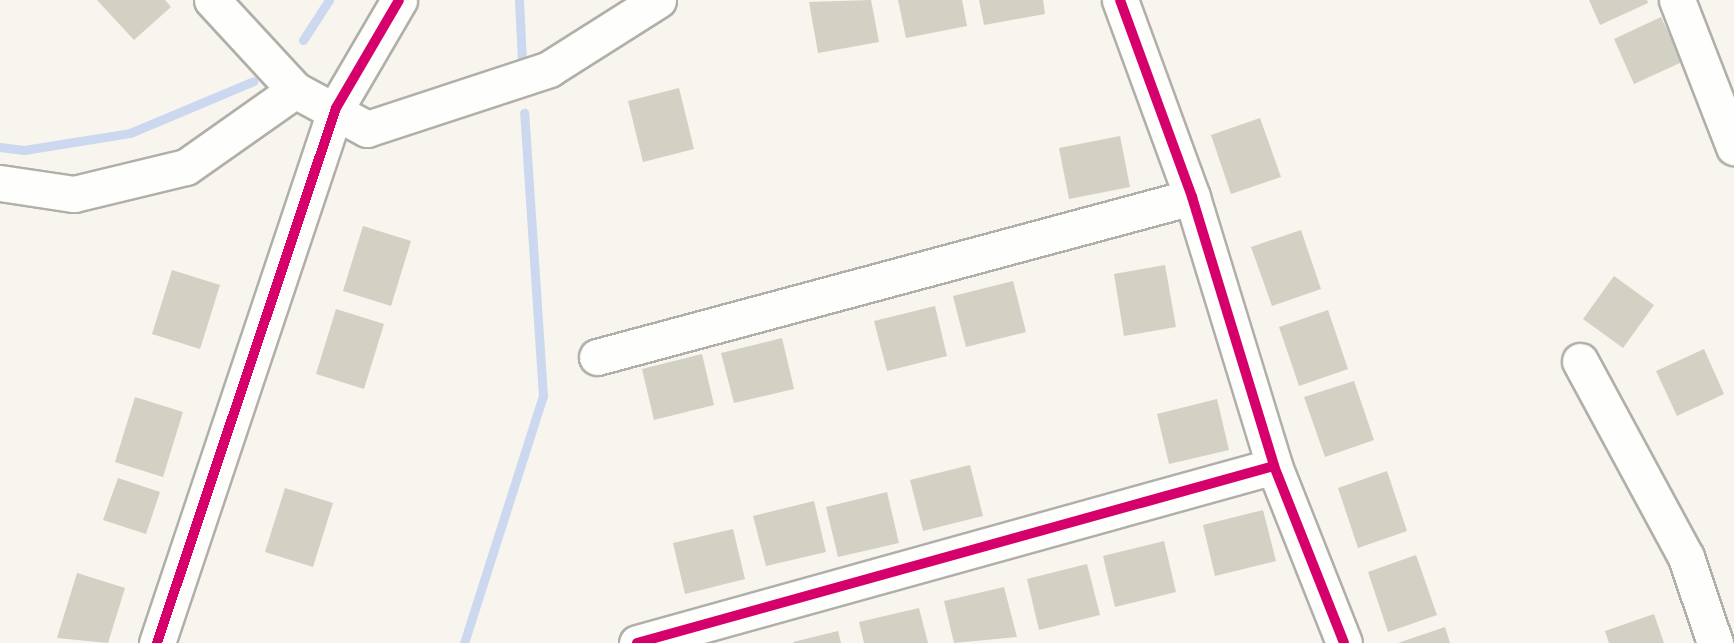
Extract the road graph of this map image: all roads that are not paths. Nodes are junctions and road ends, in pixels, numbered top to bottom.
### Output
1 (212, 0) edge
2 (399, 0) edge
3 (658, 0) edge
4 (1120, 0) edge
5 (1677, 0) edge
6 (295, 90) junction
7 (336, 108) junction
8 (1734, 146) edge
9 (0, 183) edge
10 (1192, 197) junction
11 (597, 357) dead end
12 (1580, 361) dead end
13 (1274, 466) junction
14 (157, 643) edge
15 (637, 643) edge
16 (1344, 643) edge
17 (1716, 643) edge

1 - 6 street
2 - 7 street
3 - 7 street
4 - 10 street
5 - 8 street
6 - 7 street
6 - 9 street
7 - 14 street
10 - 11 street
10 - 13 street
12 - 17 street
13 - 15 street
13 - 16 street

